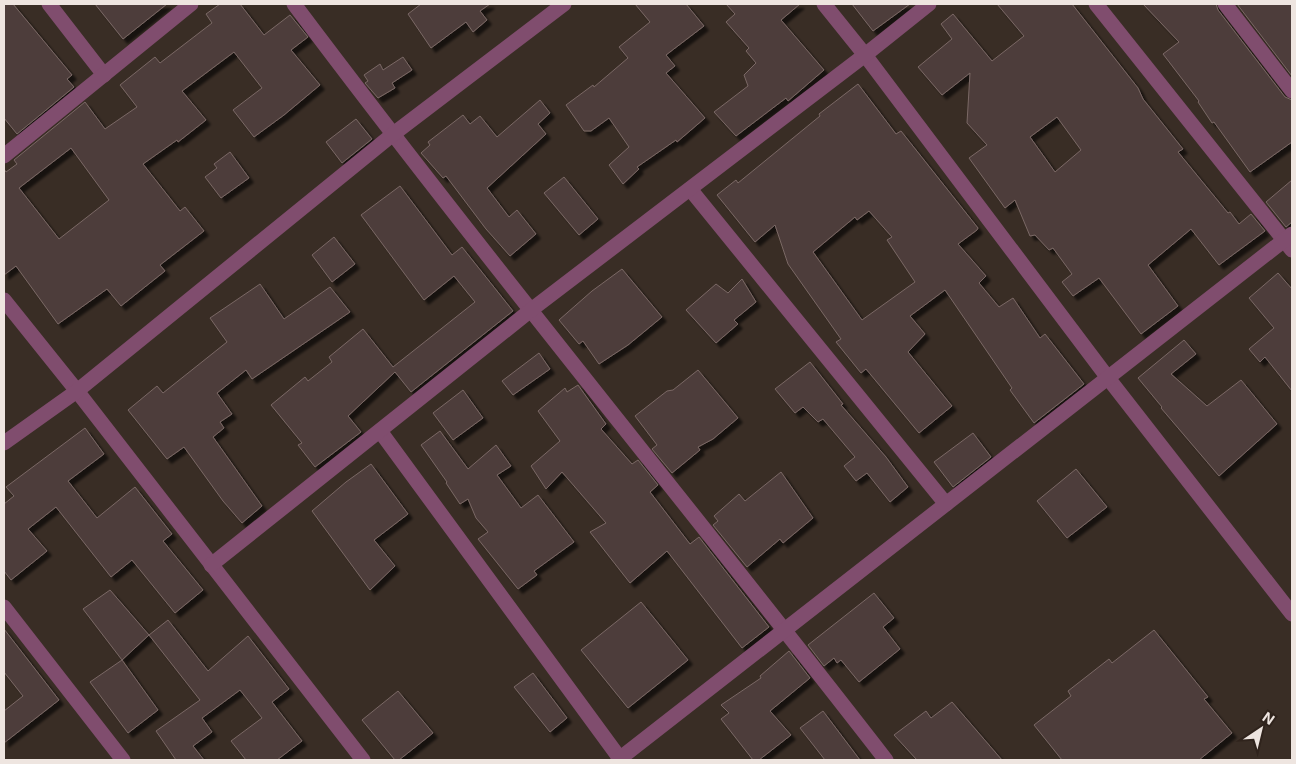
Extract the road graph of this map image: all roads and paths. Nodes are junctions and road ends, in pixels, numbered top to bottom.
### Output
1 (49, 4) edge
2 (191, 4) edge
3 (294, 4) edge
4 (564, 4) edge
5 (824, 4) edge
6 (929, 4) edge
7 (1096, 4) edge
8 (1225, 4) edge
9 (865, 55) junction
10 (104, 75) junction
11 (1292, 91) edge
12 (392, 135) junction
13 (7, 148) edge
14 (690, 188) junction
15 (1290, 242) edge
16 (4, 300) edge
17 (531, 310) junction
18 (1108, 378) junction
19 (77, 391) junction
20 (380, 431) junction
21 (4, 443) edge
22 (946, 504) junction
23 (211, 565) junction
24 (4, 607) edge
25 (1292, 614) edge
26 (785, 630) junction
27 (123, 760) edge
28 (363, 760) edge
29 (620, 760) edge
30 (886, 760) edge

1 - 10 street
2 - 10 street
3 - 12 street
4 - 12 street
5 - 9 street
6 - 9 street
7 - 15 street
8 - 11 street
9 - 14 street
9 - 18 street
10 - 13 street
12 - 17 street
12 - 19 street
14 - 17 street
14 - 22 street
15 - 18 street
16 - 19 street
17 - 20 street
17 - 26 street
18 - 22 street
18 - 25 street
19 - 21 street
19 - 23 street
20 - 23 street
20 - 29 street
22 - 26 street
23 - 28 street
24 - 27 street
26 - 29 street
26 - 30 street

